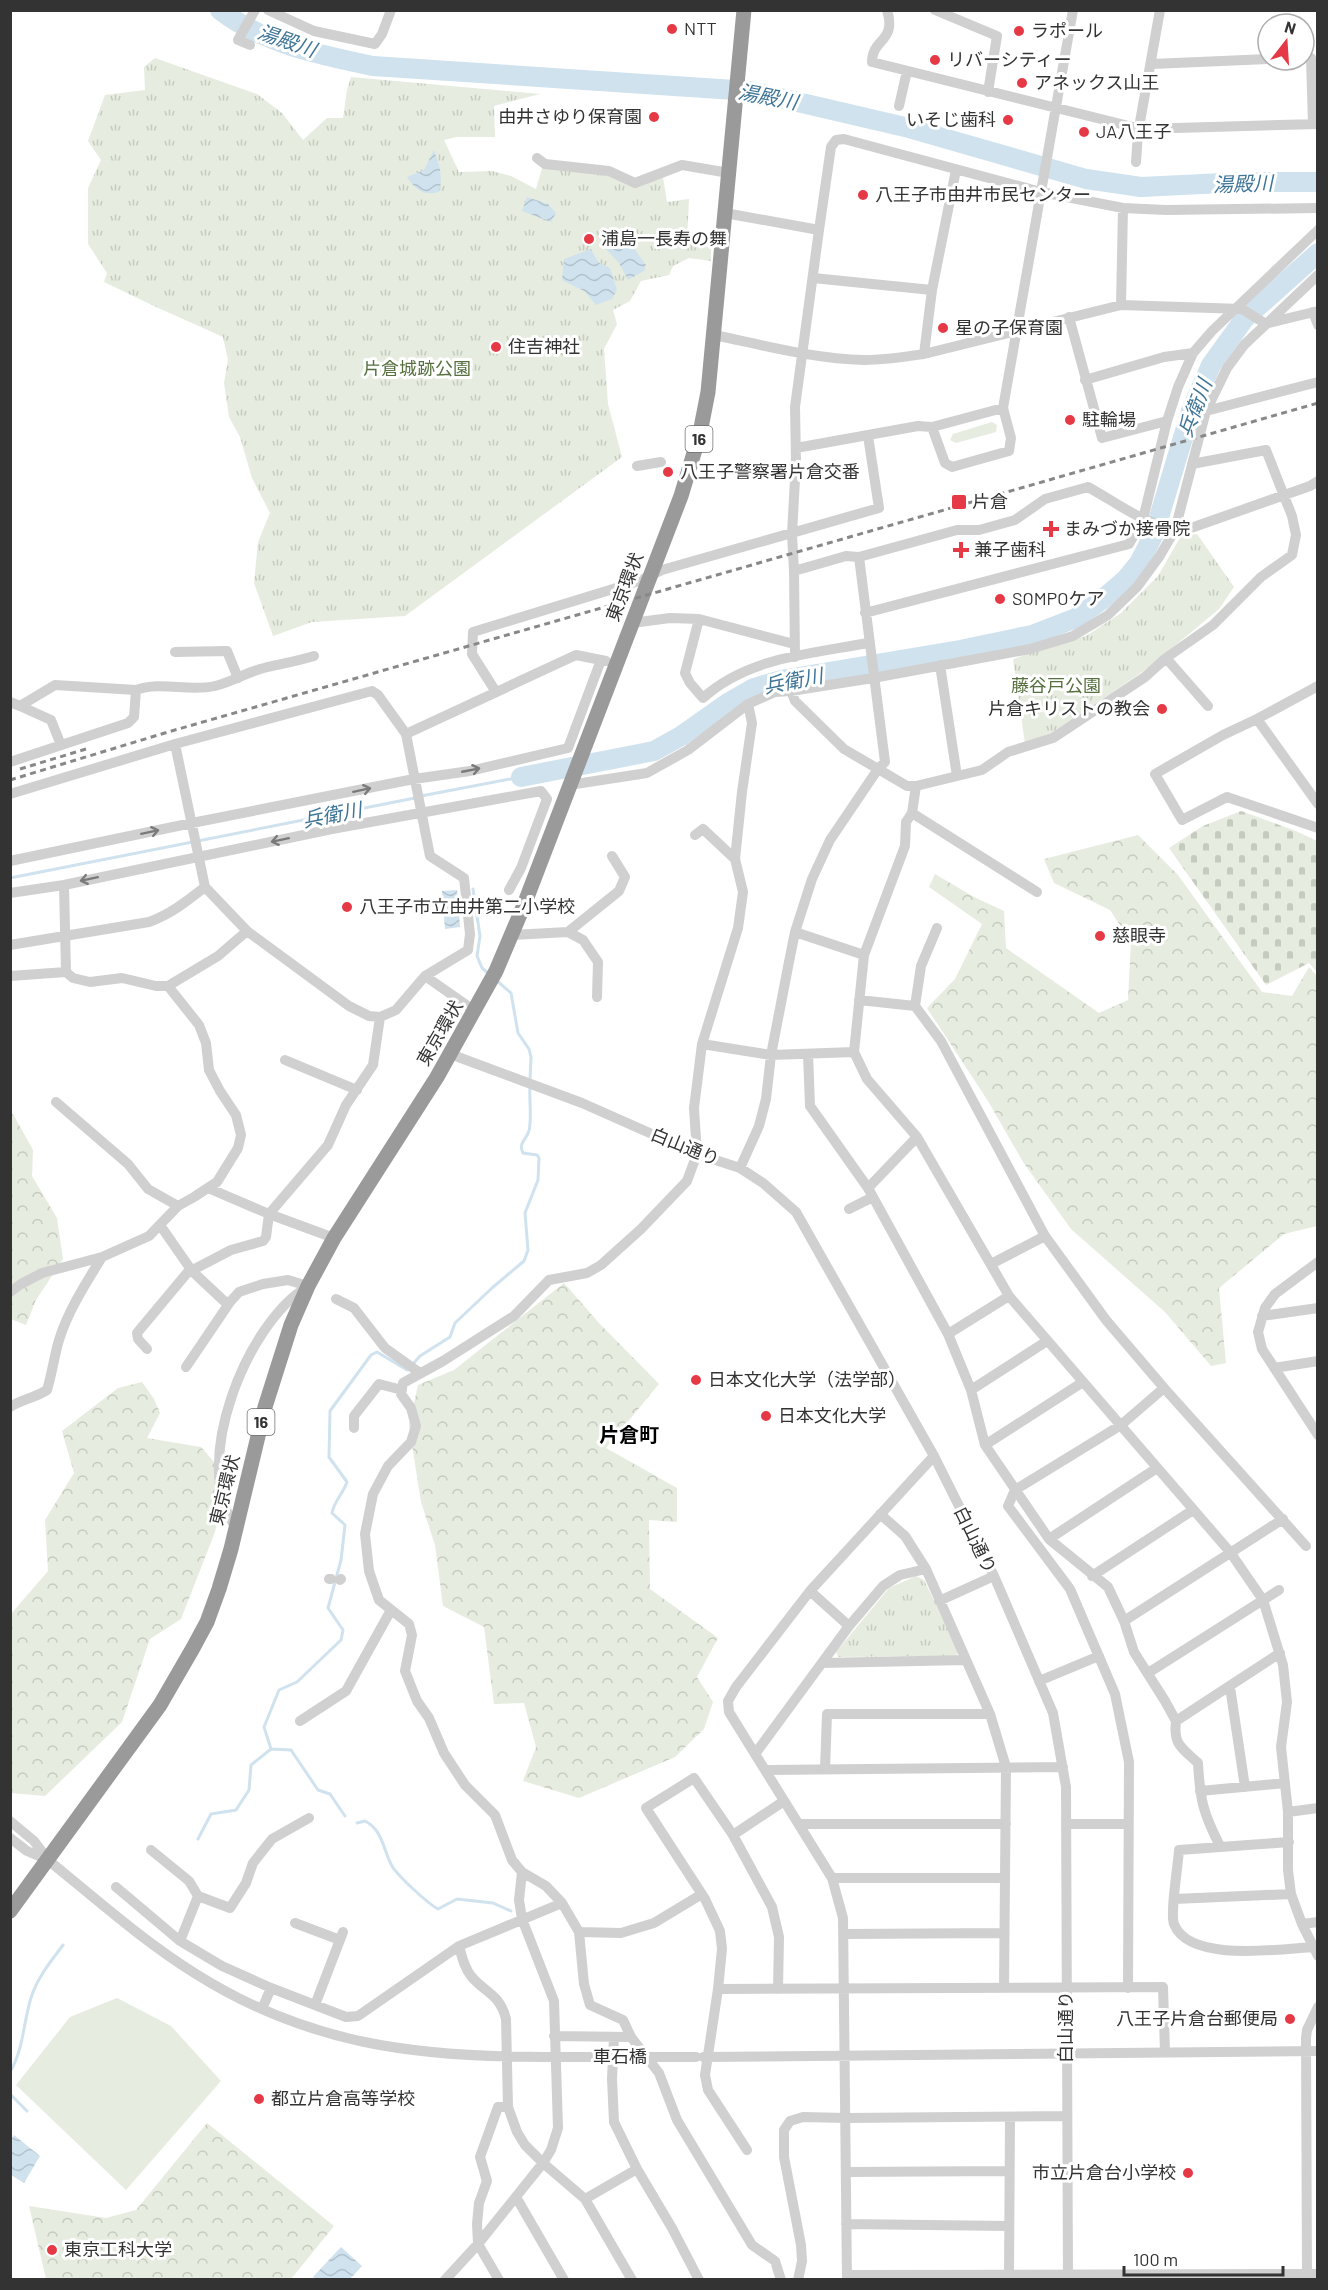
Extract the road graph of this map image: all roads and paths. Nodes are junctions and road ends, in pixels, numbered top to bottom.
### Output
1 (255, 10) edge
2 (268, 10) edge
3 (391, 10) edge
4 (744, 10) edge
5 (887, 10) edge
6 (935, 10) edge
7 (1073, 10) edge
8 (1160, 10) edge
9 (250, 45) dead end
10 (1256, 60) edge
11 (1152, 64) junction
12 (907, 71) junction
13 (1312, 72) edge
14 (988, 92) junction
15 (898, 106) dead end
16 (1056, 108) junction
17 (1315, 124) edge
18 (1141, 129) junction
19 (537, 158) dead end
20 (1136, 162) dead end
21 (956, 170) junction
22 (729, 173) junction
23 (1042, 188) junction
24 (1123, 208) junction
25 (1317, 208) edge
26 (725, 213) junction
27 (819, 230) junction
28 (1317, 230) edge
29 (1317, 275) edge
30 (813, 278) junction
31 (932, 290) junction
32 (1121, 305) junction
33 (1239, 308) junction
34 (1316, 312) edge
35 (1070, 317) junction
36 (1263, 322) junction
37 (1317, 325) edge
38 (1017, 331) junction
39 (714, 335) junction
40 (803, 353) junction
41 (1193, 353) junction
42 (924, 354) junction
43 (1085, 380) junction
44 (1317, 382) edge
45 (1003, 408) junction
46 (1206, 411) junction
47 (1167, 421) junction
48 (933, 427) junction
49 (868, 436) junction
50 (796, 448) junction
51 (661, 462) dead end
52 (1192, 464) junction
53 (637, 466) dead end
54 (1317, 481) edge
55 (1283, 495) junction
56 (1143, 519) junction
57 (1175, 530) junction
58 (792, 534) junction
59 (859, 557) junction
60 (794, 571) junction
61 (650, 577) junction
62 (865, 613) junction
63 (699, 620) junction
64 (632, 623) junction
65 (794, 644) junction
66 (869, 646) junction
67 (175, 652) dead end
68 (314, 656) dead end
69 (795, 657) junction
70 (1166, 658) junction
71 (608, 663) junction
72 (940, 665) junction
73 (873, 674) junction
74 (238, 678) junction
75 (136, 690) junction
76 (791, 691) junction
77 (1315, 691) edge
78 (496, 692) junction
79 (15, 704) edge
80 (748, 704) junction
81 (1208, 706) dead end
82 (1257, 719) junction
83 (406, 734) junction
84 (175, 744) junction
85 (61, 745) junction
86 (10, 762) edge
87 (878, 769) junction
88 (957, 776) junction
89 (571, 781) junction
90 (415, 784) junction
91 (916, 786) junction
92 (10, 794) edge
93 (1317, 804) edge
94 (419, 808) junction
95 (912, 813) junction
96 (192, 823) junction
97 (1317, 828) edge
98 (695, 835) dead end
99 (612, 856) dead end
100 (199, 857) junction
101 (735, 859) junction
102 (10, 861) edge
103 (64, 885) junction
104 (205, 887) junction
105 (509, 890) dead end
106 (1037, 892) dead end
107 (10, 893) edge
108 (937, 928) dead end
109 (247, 931) junction
110 (568, 932) junction
111 (795, 932) junction
112 (512, 935) junction
113 (67, 937) junction
114 (10, 945) edge
115 (864, 955) junction
116 (66, 972) junction
117 (10, 976) edge
118 (425, 976) junction
119 (168, 986) junction
120 (597, 997) dead end
121 (859, 1000) junction
122 (915, 1006) junction
123 (475, 1011) junction
124 (380, 1017) junction
125 (702, 1044) junction
126 (854, 1052) junction
127 (450, 1054) junction
128 (808, 1054) junction
129 (771, 1055) junction
130 (285, 1060) dead end
131 (357, 1089) junction
132 (56, 1102) dead end
133 (917, 1137) junction
134 (698, 1154) junction
135 (740, 1168) junction
136 (208, 1188) junction
137 (871, 1193) junction
138 (178, 1206) junction
139 (849, 1209) dead end
140 (269, 1214) junction
141 (160, 1225) junction
142 (1045, 1236) junction
143 (334, 1238) junction
144 (102, 1257) junction
145 (1317, 1262) edge
146 (991, 1264) junction
147 (192, 1271) junction
148 (308, 1286) junction
149 (10, 1292) edge
150 (1009, 1296) junction
151 (336, 1299) dead end
152 (230, 1302) junction
153 (1317, 1308) edge
154 (1262, 1316) junction
155 (948, 1334) junction
156 (1047, 1341) junction
157 (147, 1349) dead end
158 (1317, 1362) edge
159 (186, 1367) dead end
160 (1274, 1368) junction
161 (420, 1373) junction
162 (1083, 1382) junction
163 (1164, 1388) junction
164 (402, 1390) junction
165 (971, 1390) junction
166 (10, 1407) edge
167 (1317, 1415) edge
168 (1306, 1416) junction
169 (1121, 1425) junction
170 (354, 1428) dead end
171 (1317, 1435) edge
172 (985, 1445) junction
173 (934, 1456) junction
174 (1157, 1468) junction
175 (1016, 1490) junction
176 (1193, 1510) junction
177 (880, 1514) junction
178 (1284, 1519) junction
179 (235, 1526) junction
180 (1049, 1539) junction
181 (1306, 1546) dead end
182 (1230, 1552) junction
183 (926, 1569) junction
184 (994, 1576) junction
185 (1092, 1576) junction
186 (1278, 1590) dead end
187 (810, 1591) junction
188 (939, 1600) junction
189 (1263, 1600) junction
190 (391, 1610) junction
191 (1124, 1622) junction
192 (849, 1626) junction
193 (1280, 1653) junction
194 (1099, 1656) junction
195 (966, 1660) junction
196 (822, 1663) junction
197 (1148, 1673) junction
198 (1039, 1681) junction
199 (1230, 1687) junction
200 (990, 1714) junction
201 (300, 1721) dead end
202 (1176, 1721) junction
203 (755, 1754) junction
204 (1006, 1767) junction
205 (1063, 1767) junction
206 (825, 1769) junction
207 (767, 1770) junction
208 (1285, 1783) junction
209 (1245, 1787) junction
210 (1200, 1791) junction
211 (784, 1801) junction
212 (1317, 1808) edge
213 (1288, 1812) junction
214 (309, 1818) dead end
215 (10, 1821) edge
216 (800, 1824) junction
217 (1006, 1824) junction
218 (1066, 1824) junction
219 (1128, 1824) junction
220 (733, 1835) junction
221 (10, 1838) edge
222 (1289, 1842) junction
223 (1220, 1846) junction
224 (151, 1850) dead end
225 (48, 1860) junction
226 (522, 1872) junction
227 (832, 1878) junction
228 (1004, 1878) junction
229 (116, 1887) dead end
230 (702, 1894) junction
231 (1291, 1894) junction
232 (198, 1896) junction
233 (1174, 1899) junction
234 (562, 1903) junction
235 (10, 1911) edge
236 (522, 1919) junction
237 (1317, 1922) edge
238 (295, 1923) dead end
239 (1302, 1924) junction
240 (579, 1932) junction
241 (1004, 1933) junction
242 (845, 1934) junction
243 (180, 1941) junction
244 (459, 1946) junction
245 (1315, 1951) edge
246 (271, 1988) junction
247 (845, 1988) junction
248 (1004, 1988) junction
249 (1066, 1988) junction
250 (1128, 1988) junction
251 (718, 1989) junction
252 (778, 1989) junction
253 (315, 2005) junction
254 (1317, 2007) edge
255 (262, 2010) junction
256 (555, 2036) junction
257 (614, 2037) junction
258 (631, 2037) junction
259 (1312, 2051) edge
260 (1165, 2052) junction
261 (1066, 2053) junction
262 (846, 2055) junction
263 (708, 2056) junction
264 (508, 2057) junction
265 (508, 2107) junction
266 (1067, 2116) junction
267 (1010, 2117) junction
268 (846, 2118) junction
269 (747, 2150) dead end
270 (543, 2163) junction
271 (637, 2169) junction
272 (1010, 2171) junction
273 (846, 2172) junction
274 (516, 2197) junction
275 (585, 2199) junction
276 (1312, 2213) edge
277 (846, 2224) junction
278 (1009, 2226) junction
279 (478, 2244) junction
280 (1009, 2275) junction
281 (1311, 2276) edge
282 (901, 2277) edge
283 (1068, 2277) edge
284 (1131, 2277) edge
285 (848, 2278) edge
286 (445, 2280) edge
287 (499, 2280) edge
288 (564, 2280) edge
289 (632, 2280) edge
290 (699, 2280) edge
291 (781, 2280) edge
292 (798, 2280) edge

1 - 9 street
2 - 3 street
4 - 22 highway, 東京環状 / 16
5 - 12 street
6 - 14 street
7 - 16 street
8 - 11 street
10 - 11 street
11 - 18 street
12 - 14 street
12 - 15 street
13 - 17 street
14 - 16 street
16 - 18 street
16 - 23 street
17 - 18 street
18 - 20 street
19 - 22 street
21 - 23 street
21 - 27 street
21 - 31 street
22 - 26 highway, 東京環状 / 16
23 - 24 street
23 - 38 street
24 - 25 street
24 - 32 street
26 - 27 street
26 - 39 highway, 東京環状 / 16
27 - 30 street
28 - 33 street
29 - 36 street
30 - 31 street
30 - 40 street
31 - 42 street
32 - 33 street
32 - 35 street
33 - 36 street
33 - 41 street
34 - 36 street
34 - 37 street
35 - 38 street
35 - 43 street
36 - 46 street
38 - 42 street
38 - 45 street
39 - 40 street
39 - 61 highway, 東京環状 / 16
40 - 42 street
40 - 50 street
41 - 43 street
41 - 47 street
43 - 47 street
44 - 46 street
45 - 48 street
45 - 48 street
46 - 52 street
47 - 56 street
48 - 49 street
49 - 50 street
49 - 58 street
50 - 58 street
51 - 53 street
52 - 55 street
52 - 57 street
54 - 55 street
55 - 57 street
55 - 70 street
56 - 57 street
56 - 59 street
56 - 62 street
57 - 72 street
58 - 60 street
58 - 61 street
59 - 60 street
59 - 62 street
60 - 65 street
61 - 64 highway, 東京環状 / 16
61 - 78 street
62 - 66 street
63 - 64 street
63 - 65 street
63 - 69 street
64 - 71 highway, 東京環状 / 16
65 - 69 street
66 - 69 street
66 - 73 street
67 - 74 street
68 - 74 street
70 - 81 street
70 - 88 street
71 - 78 street
71 - 89 highway, 東京環状 / 16
90 -> 71 street
72 - 73 street
72 - 88 street
73 - 76 street
73 - 87 street
74 - 75 street
75 - 79 street
75 - 85 street
76 - 80 street
76 - 87 street
77 - 82 street
78 - 83 street
79 - 85 street
80 - 89 street
80 - 101 street
82 - 93 street
82 - 97 street
83 - 84 street
83 - 90 street
84 - 92 street
84 - 96 street
85 - 86 street
87 - 91 street
87 - 111 street
88 - 91 street
89 - 112 highway, 東京環状 / 16
90 - 94 street
96 -> 90 street
91 - 95 street
94 -> 100 street
94 - 105 street
94 - 118 street
95 - 106 street
95 - 115 street
96 - 100 street
102 -> 96 street
98 - 101 street
99 - 110 street
100 -> 103 street
100 - 104 street
101 - 125 street
103 - 107 street
103 - 113 street
104 - 109 street
104 - 113 street
108 - 122 street
109 - 119 street
109 - 124 street
110 - 112 street
110 - 120 street
111 - 115 street
111 - 129 street
112 - 123 highway, 東京環状 / 16
113 - 114 street
113 - 116 street
115 - 121 street
116 - 117 street
116 - 119 street
118 - 123 street
118 - 124 street
119 - 136 street
121 - 122 street
121 - 126 street
122 - 142 street
123 - 127 highway, 東京環状 / 16
124 - 131 street
125 - 129 street
125 - 134 street
126 - 128 street
126 - 133 street
127 - 134 street, 白山通り
127 - 143 highway, 東京環状 / 16
128 - 129 street
128 - 137 street
129 - 135 street
130 - 131 street
131 - 140 street
132 - 138 street
133 - 137 street
133 - 146 street
134 - 135 street, 白山通り
134 - 161 street
135 - 173 street, 白山通り
136 - 138 street
136 - 140 street
137 - 139 street
137 - 155 street
138 - 141 street
140 - 143 street
140 - 147 street
141 - 144 street
141 - 147 street
142 - 146 street
142 - 163 street
143 - 148 highway, 東京環状 / 16
144 - 149 street
144 - 166 street
145 - 154 street
146 - 150 street
147 - 152 street
147 - 157 street
148 - 152 street
148 - 179 highway, 東京環状 / 16
148 - 179 street
150 - 155 street
150 - 156 street
151 - 161 street
152 - 159 street
153 - 154 street
154 - 160 street
155 - 165 street
156 - 162 street
156 - 165 street
158 - 160 street
160 - 168 street
161 - 164 street
162 - 169 street
162 - 172 street
163 - 169 street
163 - 178 street
164 - 170 street
164 - 190 street
165 - 172 street
167 - 168 street
168 - 171 street
169 - 174 street
169 - 175 street
172 - 175 street
173 - 177 street
173 - 184 street, 白山通り
174 - 176 street
174 - 180 street
175 - 180 street
175 - 194 street
176 - 182 street
176 - 185 street
177 - 183 street
177 - 187 street
178 - 181 street
178 - 182 street
179 - 225 highway, 東京環状 / 16
180 - 185 street
182 - 189 street
182 - 191 street
183 - 188 street
183 - 192 street
184 - 188 street
184 - 198 street, 白山通り
185 - 191 street
186 - 189 street
187 - 192 street
187 - 203 street
188 - 195 street
189 - 193 street
189 - 197 street
190 - 201 street
190 - 226 street
191 - 197 street
192 - 196 street
193 - 199 street
193 - 208 street
194 - 198 street
194 - 219 street
195 - 196 street
195 - 200 street
196 - 203 street
197 - 202 street
198 - 205 street, 白山通り
199 - 202 street
199 - 209 street
200 - 204 street
200 - 206 street
202 - 210 street
203 - 207 street
204 - 205 street
204 - 206 street
204 - 217 street
205 - 218 street, 白山通り
206 - 207 street
207 - 211 street
208 - 209 street
208 - 213 street
209 - 210 street
210 - 223 street
211 - 216 street
211 - 220 street
212 - 213 street
213 - 222 street
214 - 232 street
215 - 225 street
216 - 217 street
216 - 227 street
217 - 228 street
218 - 219 street
218 - 249 street, 白山通り
219 - 250 street
220 - 230 street
220 - 252 street
221 - 225 street
222 - 223 street
222 - 231 street
223 - 233 street
224 - 232 street
225 - 235 highway, 東京環状 / 16
225 - 255 street, 車石橋
226 - 234 street
226 - 236 street
227 - 228 street
227 - 242 street
228 - 241 street
229 - 243 street
230 - 240 street
230 - 251 street
231 - 233 street
231 - 239 street
232 - 243 street
233 - 245 street
234 - 236 street
234 - 240 street
236 - 244 street
236 - 256 street
237 - 239 street
238 - 253 street
239 - 245 street
240 - 258 street
241 - 242 street
241 - 248 street
242 - 247 street
243 - 246 street
244 - 253 street
244 - 264 street
246 - 253 street
246 - 255 street
247 - 248 street
247 - 252 street
247 - 262 street
248 - 249 street
249 - 250 street
249 - 261 street, 白山通り
250 - 260 street
251 - 252 street
251 - 263 street
254 - 259 street
255 - 264 street, 車石橋
256 - 257 street
256 - 270 street
257 - 258 street
257 - 271 street
258 - 291 street
259 - 260 street, 車石橋
259 - 276 street
260 - 261 street, 車石橋
261 - 262 street, 車石橋
261 - 266 street, 白山通り
262 - 263 street, 車石橋
262 - 268 street
263 - 264 street, 車石橋, bridge
263 - 269 street
264 - 265 street
265 - 270 street
265 - 279 street
266 - 267 street
266 - 283 street, 白山通り
267 - 268 street
267 - 272 street
268 - 273 street
268 - 292 street
270 - 274 street
270 - 275 street
271 - 275 street
271 - 290 street
272 - 273 street
272 - 278 street
273 - 277 street
274 - 279 street
274 - 288 street
275 - 289 street
276 - 281 street
277 - 278 street
277 - 285 street
278 - 280 street
279 - 286 street
279 - 287 street
280 - 282 street
280 - 283 street
281 - 284 street
282 - 285 street
283 - 284 street

